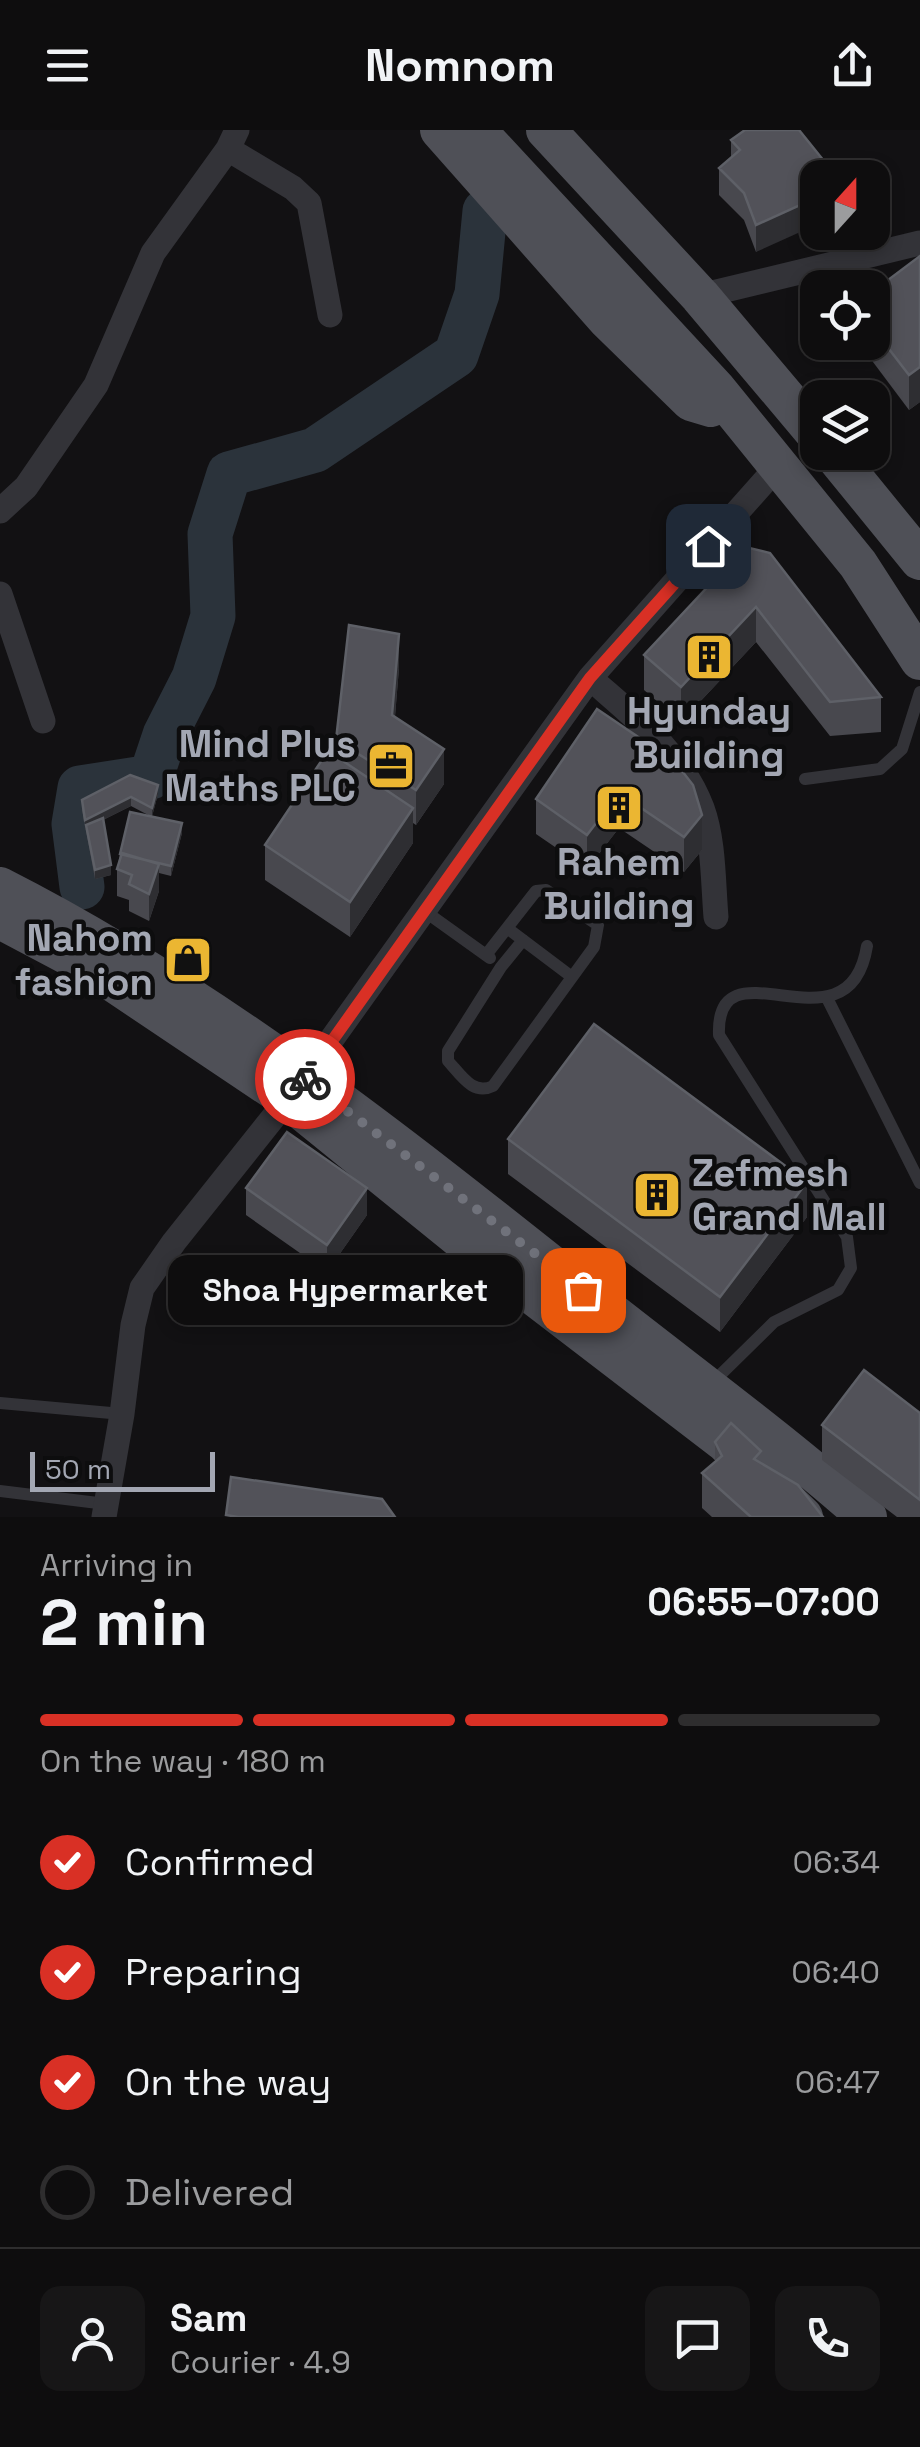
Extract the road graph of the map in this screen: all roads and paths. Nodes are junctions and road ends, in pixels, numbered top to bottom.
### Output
1 (440, 130) edge
2 (476, 130) edge
3 (546, 130) edge
4 (232, 140) edge
5 (920, 243) edge
6 (700, 296) junction
7 (330, 314) dead end
8 (736, 415) junction
9 (800, 415) edge
10 (778, 466) junction
11 (847, 470) edge
12 (0, 512) edge
13 (912, 549) edge
14 (858, 564) junction
15 (0, 594) edge
16 (920, 660) edge
17 (590, 678) junction
18 (920, 692) edge
19 (43, 720) dead end
20 (806, 779) dead end
21 (0, 887) edge
22 (423, 910) junction
23 (716, 917) dead end
24 (0, 919) edge
25 (507, 928) junction
26 (523, 940) junction
27 (866, 946) dead end
28 (486, 955) junction
29 (501, 967) junction
30 (572, 977) junction
31 (827, 998) junction
32 (296, 1088) junction
33 (920, 1183) edge
34 (707, 1388) junction
35 (0, 1403) edge
36 (122, 1414) junction
37 (0, 1491) edge
38 (105, 1510) edge
39 (803, 1517) edge
40 (867, 1517) edge

1 - 8 main road
2 - 8 main road
3 - 6 main road
4 - 7 street
4 - 12 street
5 - 6 street
6 - 9 main road
8 - 10 main road
10 - 14 main road
10 - 17 street
11 - 13 main road
13 - 14 main road
14 - 16 main road
15 - 19 street
17 - 22 street
17 - 23 street
18 - 20 lane
21 - 32 main road
22 - 28 lane
22 - 32 street
24 - 32 main road
25 - 26 lane
25 - 28 lane
25 - 30 lane
26 - 29 lane
26 - 30 lane
27 - 31 lane
28 - 29 lane
29 - 30 lane
31 - 33 lane
31 - 34 lane
32 - 34 main road
32 - 36 street
32 - 39 main road
34 - 40 main road
35 - 36 lane
36 - 38 street
37 - 38 lane

